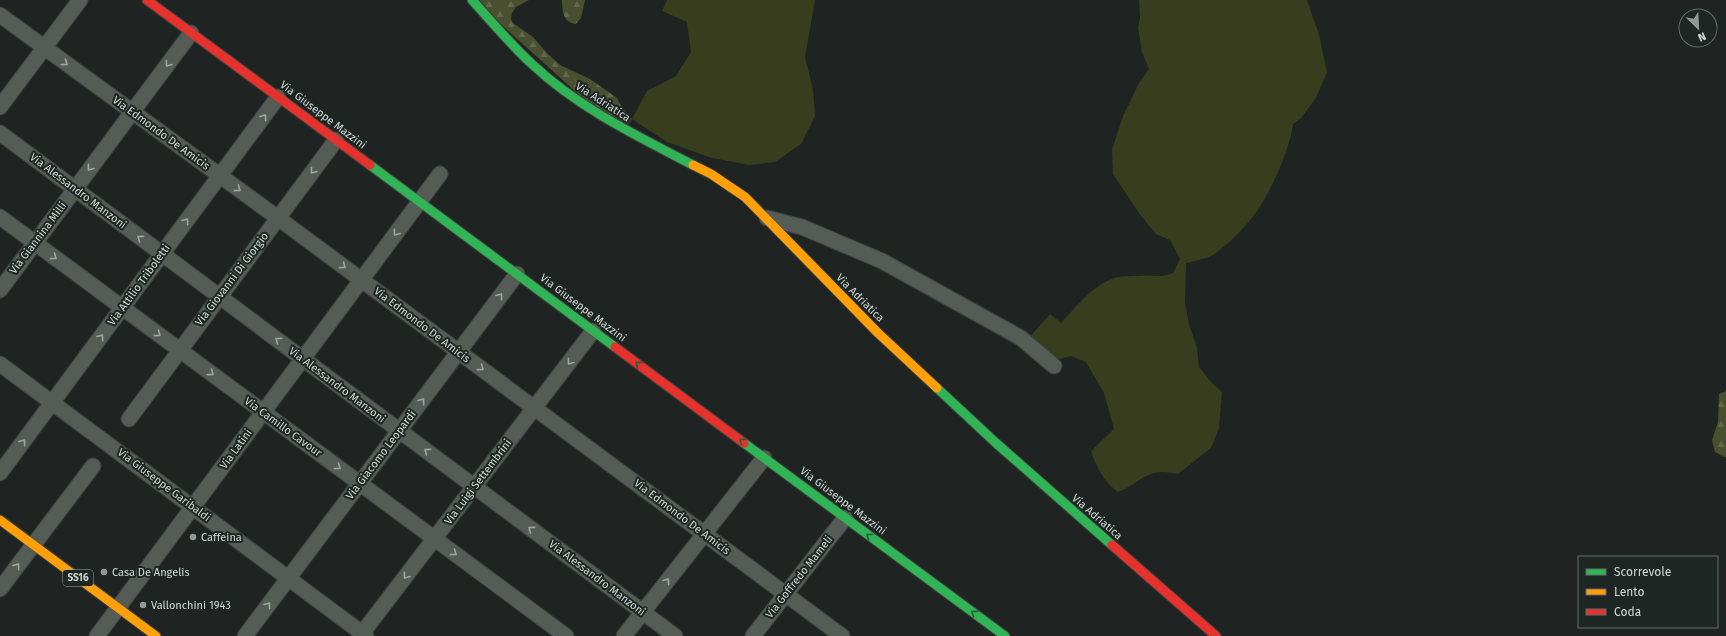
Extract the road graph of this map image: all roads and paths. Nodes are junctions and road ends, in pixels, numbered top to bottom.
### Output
1 (80, 0) edge
2 (147, 0) edge
3 (472, 0) edge
4 (0, 15) edge
5 (191, 33) junction
6 (44, 48) junction
7 (278, 97) junction
8 (0, 107) edge
9 (132, 112) junction
10 (0, 133) edge
11 (336, 140) junction
12 (440, 174) dead end
13 (220, 175) junction
14 (75, 189) junction
15 (419, 202) junction
16 (0, 217) edge
17 (278, 218) junction
18 (767, 218) junction
19 (35, 243) junction
20 (162, 254) junction
21 (517, 274) junction
22 (361, 280) junction
23 (0, 290) edge
24 (220, 297) junction
25 (122, 308) junction
26 (593, 331) junction
27 (180, 350) junction
28 (458, 352) junction
29 (303, 359) junction
30 (0, 364) edge
31 (1054, 366) dead end
32 (53, 402) junction
33 (534, 408) junction
34 (263, 412) junction
35 (129, 419) dead end
36 (400, 431) junction
37 (764, 458) junction
38 (93, 466) dead end
39 (0, 473) edge
40 (360, 483) junction
41 (474, 486) junction
42 (193, 507) junction
43 (845, 518) junction
44 (0, 520) edge
45 (704, 534) junction
46 (434, 539) junction
47 (33, 544) junction
48 (289, 578) junction
49 (0, 589) edge
50 (786, 594) junction
51 (118, 608) junction
52 (643, 612) junction
53 (363, 635) edge
54 (97, 636) edge
55 (156, 636) edge
56 (245, 636) edge
57 (566, 636) edge
58 (624, 636) edge
59 (675, 636) edge
60 (753, 636) edge
61 (842, 636) edge
62 (1005, 636) edge
63 (1216, 636) edge

1 - 6 street
2 - 5 main road, Via Giuseppe Mazzini
3 - 18 main road, Via Adriatica
4 - 6 street, Via Edmondo De Amicis
5 - 7 main road, Via Giuseppe Mazzini
5 -> 9 street, Via Giannina Milli
6 - 8 street
6 -> 9 street, Via Edmondo De Amicis
7 - 11 main road, Via Giuseppe Mazzini
13 -> 7 street, Via Attilio Triboletti
9 - 13 street, Via Edmondo De Amicis
9 -> 14 street, Via Giannina Milli
10 - 14 street, Via Alessandro Manzoni
11 - 15 main road, Via Giuseppe Mazzini
11 -> 17 street, Via Giovanni Di Giorgio
12 - 15 street, Via Latini
13 -> 17 street, Via Edmondo De Amicis
20 -> 13 street, Via Attilio Triboletti
14 - 19 street, Via Giannina Milli
20 -> 14 street, Via Alessandro Manzoni
15 - 21 main road, Via Giuseppe Mazzini
15 -> 22 street, Via Latini
16 - 19 street, Via Camillo Cavour
17 -> 22 street, Via Edmondo De Amicis
17 - 24 street, Via Giovanni Di Giorgio
18 - 31 street
18 - 63 main road, Via Adriatica
19 - 23 street, Via Giannina Milli
19 -> 25 street, Via Camillo Cavour
20 - 24 street, Via Alessandro Manzoni
20 - 25 street, Via Attilio Triboletti
21 - 26 main road, Via Giuseppe Mazzini
28 -> 21 street, Via Giacomo Leopardi
22 - 28 street, Via Edmondo De Amicis
22 - 29 street, Via Latini
24 - 27 street, Via Giovanni Di Giorgio
29 -> 24 street, Via Alessandro Manzoni
25 -> 27 street, Via Camillo Cavour
32 -> 25 street, Via Attilio Triboletti
26 -> 33 street, Via Luigi Settembrini
37 -> 26 main road, Via Giuseppe Mazzini
27 -> 34 street, Via Camillo Cavour
27 - 35 street, Via Giovanni Di Giorgio
28 -> 33 street, Via Edmondo De Amicis
36 -> 28 street, Via Giacomo Leopardi
29 - 34 street, Via Latini
29 - 36 street, Via Alessandro Manzoni
30 - 32 street, Via Giuseppe Garibaldi
39 -> 32 street, Via Attilio Triboletti
32 - 42 street, Via Giuseppe Garibaldi
33 - 41 street, Via Luigi Settembrini
33 - 45 street, Via Edmondo De Amicis
34 -> 40 street, Via Camillo Cavour
34 - 42 street, Via Latini
36 - 40 street, Via Giacomo Leopardi
41 -> 36 street, Via Alessandro Manzoni
37 - 43 main road, Via Giuseppe Mazzini
37 - 45 street
38 - 47 street
40 - 46 street, Via Camillo Cavour
40 - 48 street, Via Giacomo Leopardi
41 - 46 street, Via Luigi Settembrini
52 -> 41 street, Via Alessandro Manzoni
42 - 48 street, Via Giuseppe Garibaldi
42 - 51 street, Via Latini
43 - 50 street, Via Goffredo Mameli
62 -> 43 main road, Via Giuseppe Mazzini
44 - 47 main road, SS16
45 - 50 street, Via Edmondo De Amicis
52 -> 45 street
46 -> 53 street, Via Luigi Settembrini
46 -> 57 street, Via Camillo Cavour
49 -> 47 street
47 - 51 main road, SS16
48 - 53 street, Via Giuseppe Garibaldi
56 -> 48 street, Via Giacomo Leopardi
50 - 60 street, Via Goffredo Mameli
50 - 61 street, Via Edmondo De Amicis
51 - 54 street, Via Latini
51 - 55 main road, SS16
52 - 58 street
52 - 59 street, Via Alessandro Manzoni

